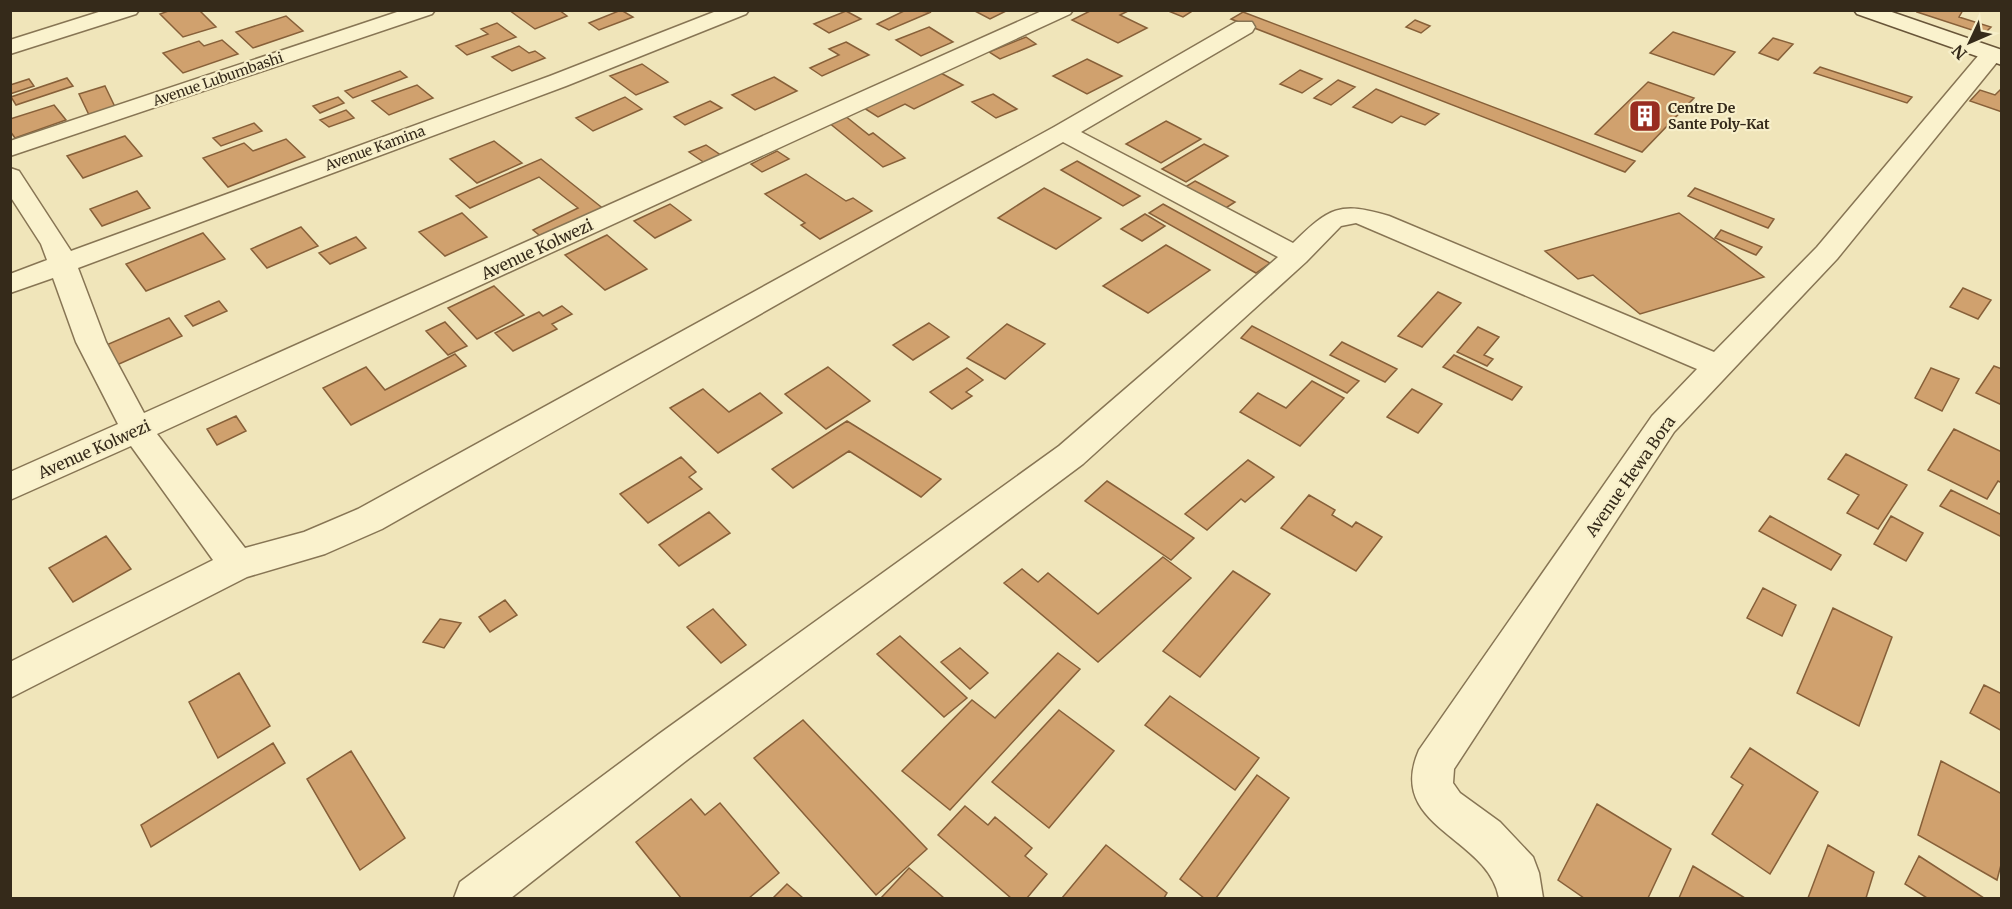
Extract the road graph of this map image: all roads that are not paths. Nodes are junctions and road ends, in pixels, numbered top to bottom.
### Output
1 (129, 10) edge
2 (425, 10) edge
3 (739, 10) edge
4 (1063, 10) edge
5 (1864, 10) edge
6 (1244, 27) dead end
7 (10, 46) edge
8 (1996, 56) edge
9 (1063, 132) junction
10 (10, 149) edge
11 (10, 176) edge
12 (1296, 256) junction
13 (62, 264) junction
14 (10, 284) edge
15 (1718, 366) junction
16 (136, 429) junction
17 (10, 487) edge
18 (237, 565) junction
19 (10, 681) edge
20 (476, 898) edge
21 (1521, 898) edge

1 - 7 street
2 - 10 street, Avenue Lubumbashi
3 - 13 street, Avenue Kamina
4 - 16 street, Avenue Kolwezi
5 - 8 street
6 - 9 street
8 - 15 street, Avenue Hewa Bora
9 - 12 street
9 - 18 street
11 - 13 street
12 - 15 street
12 - 20 street
13 - 14 street, Avenue Kamina
13 - 16 street
15 - 21 street, Avenue Hewa Bora
16 - 17 street, Avenue Kolwezi
16 - 18 street
18 - 19 street

